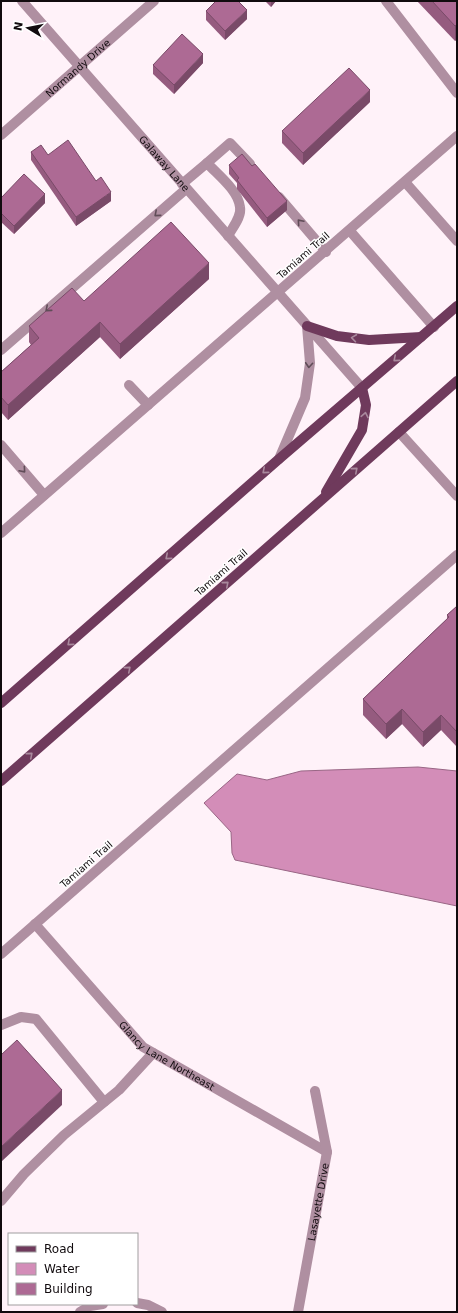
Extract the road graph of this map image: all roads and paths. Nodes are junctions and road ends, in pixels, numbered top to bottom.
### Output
1 (22, 1) edge
2 (154, 1) edge
3 (386, 1) edge
4 (80, 66) junction
5 (457, 94) edge
6 (1, 134) edge
7 (457, 136) edge
8 (207, 162) junction
9 (259, 174) edge
10 (405, 182) junction
11 (184, 186) junction
12 (274, 192) edge
13 (350, 230) junction
14 (228, 236) junction
15 (457, 240) edge
16 (326, 252) junction
17 (278, 293) junction
18 (457, 306) edge
19 (307, 326) junction
20 (434, 327) junction
21 (421, 337) junction
22 (1, 350) edge
23 (457, 382) edge
24 (129, 385) dead end
25 (362, 388) junction
26 (148, 405) junction
27 (399, 432) junction
28 (1, 445) edge
29 (279, 459) junction
30 (44, 495) junction
31 (457, 496) edge
32 (322, 499) junction
33 (1, 533) edge
34 (457, 555) edge
35 (1, 703) edge
36 (1, 781) edge
37 (35, 924) junction
38 (1, 954) edge
39 (1, 1025) edge
40 (153, 1053) junction
41 (315, 1091) dead end
42 (104, 1102) junction
43 (327, 1152) junction
44 (1, 1201) edge
45 (138, 1303) edge
46 (96, 1305) edge
47 (80, 1312) edge
48 (162, 1312) edge
49 (298, 1312) edge

1 - 4 street, Galaway Lane
2 - 4 street, Normandy Drive
3 - 5 street
4 - 6 street, Normandy Drive
4 - 11 street, Galaway Lane
7 - 10 street, Tamiami Trail
8 - 9 street
8 - 11 street
8 - 14 street
10 - 13 street, Tamiami Trail
10 - 15 street
11 - 14 street, Galaway Lane
11 -> 22 street
16 -> 12 street
13 - 16 street, Tamiami Trail
13 - 20 street
14 - 17 street, Galaway Lane
16 - 17 street, Tamiami Trail
17 - 19 street, Galaway Lane
17 - 26 street, Tamiami Trail
18 - 20 main road
21 -> 19 main road
19 - 25 street, Galaway Lane
19 -> 29 street
20 - 21 main road
21 -> 25 main road
23 - 27 main road, Tamiami Trail
24 - 26 street
25 - 29 main road
32 -> 25 main road
26 - 30 street, Tamiami Trail
27 - 31 street
32 -> 27 main road, Tamiami Trail
28 -> 30 street
29 -> 35 main road
30 - 33 street, Tamiami Trail
36 -> 32 main road, Tamiami Trail
34 - 37 street, Tamiami Trail
37 - 38 street, Tamiami Trail
37 - 40 street, Glancy Lane Northeast
39 - 42 street
40 - 42 street
40 - 43 street, Glancy Lane Northeast
41 - 43 street, Lasayette Drive
42 - 44 street
43 - 49 street, Lasayette Drive
45 - 48 street
46 - 47 street

